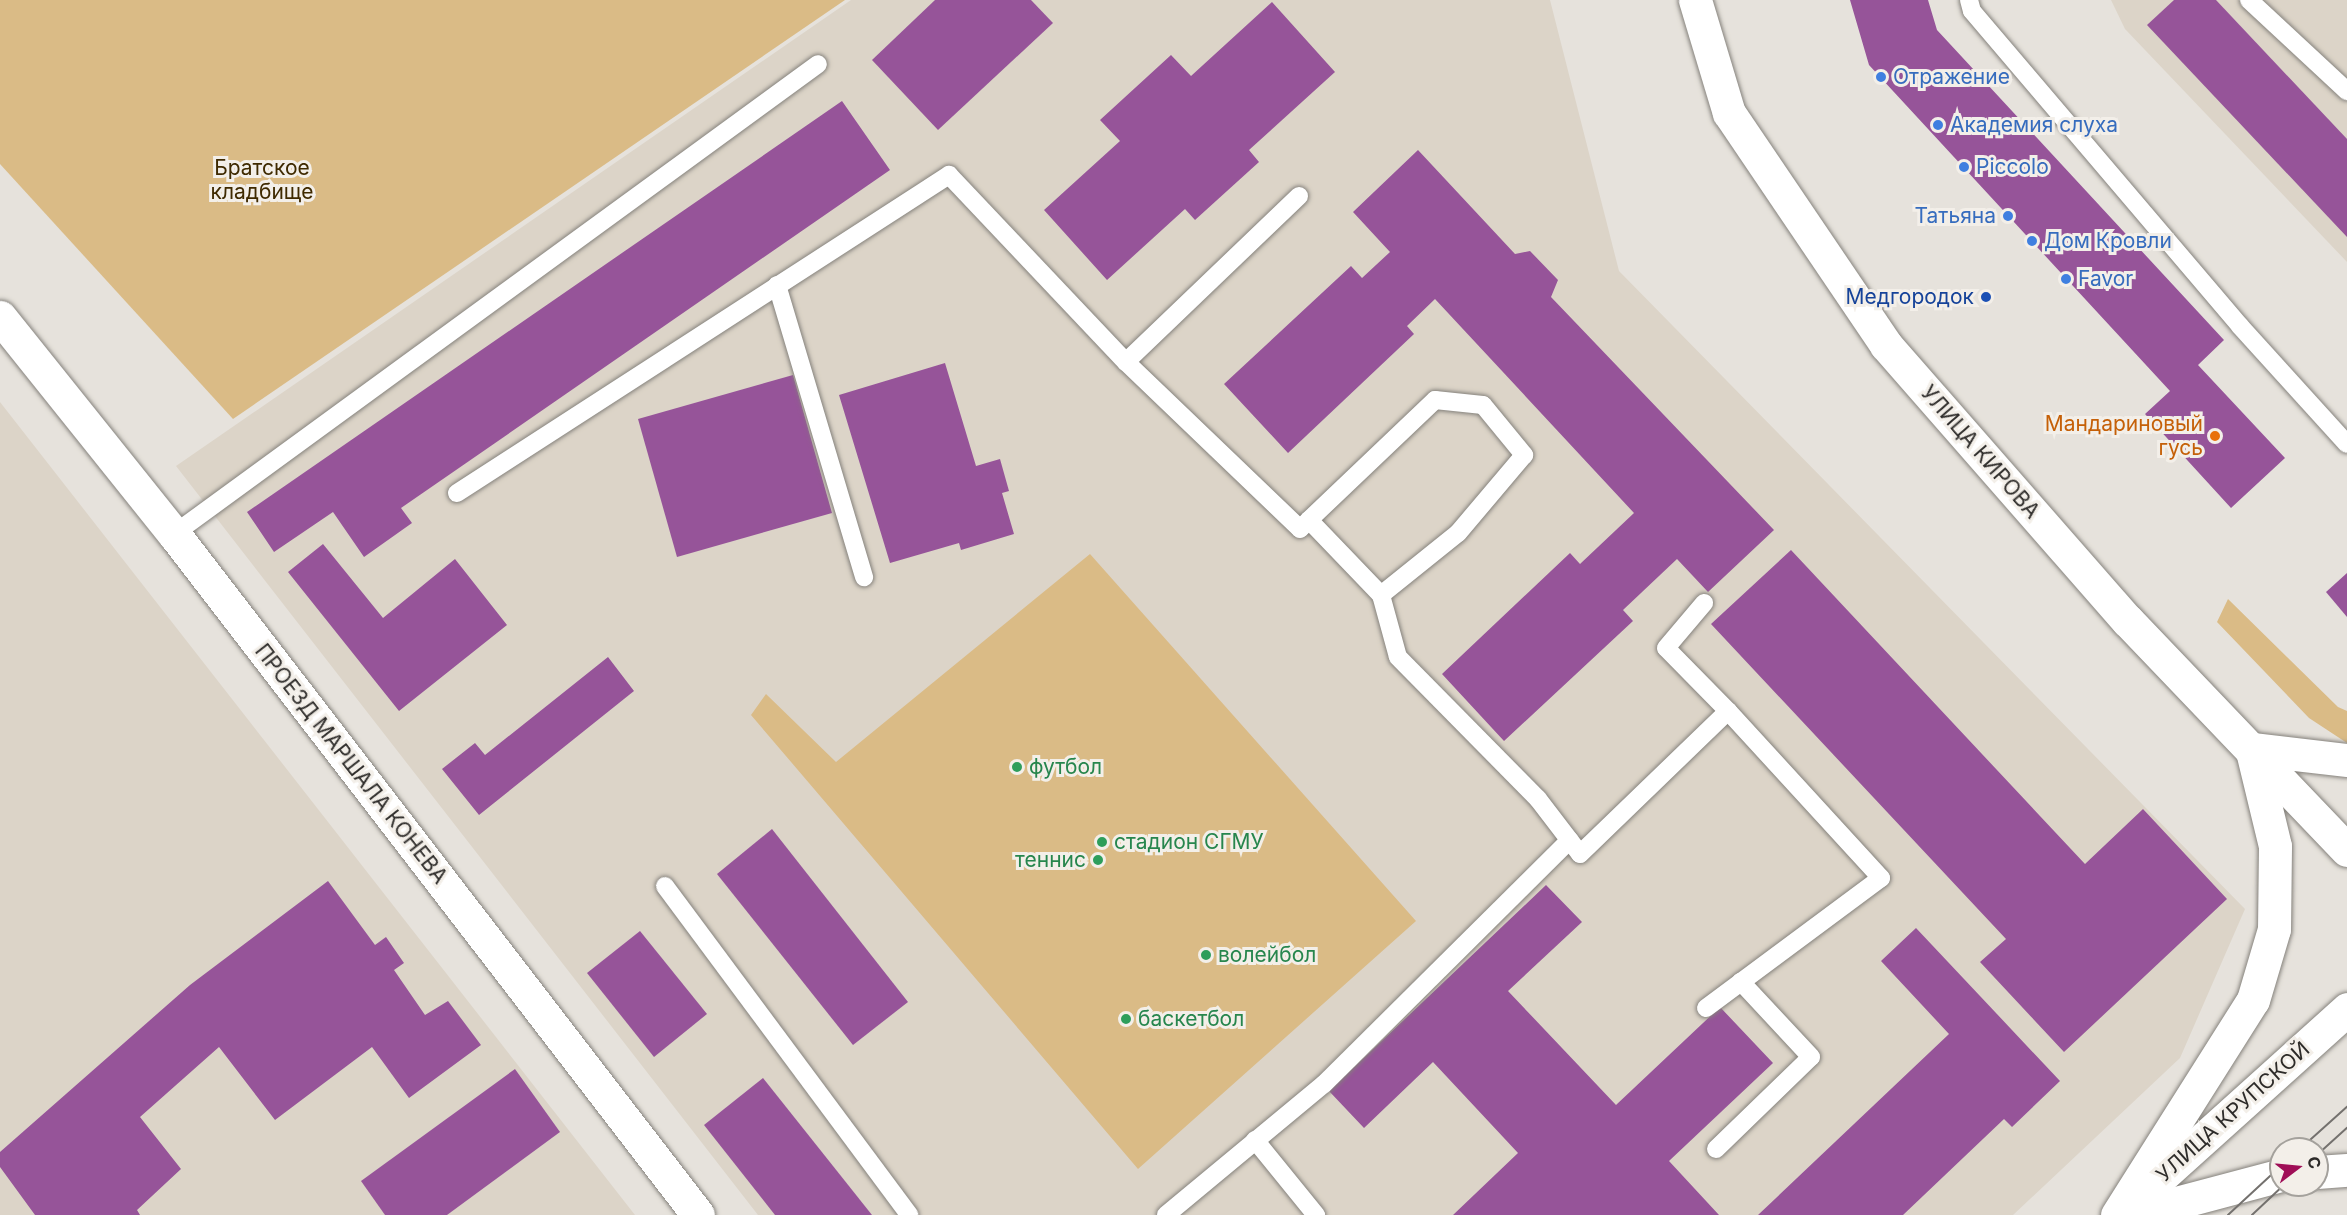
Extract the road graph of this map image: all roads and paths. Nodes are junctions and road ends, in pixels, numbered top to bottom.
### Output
1 (1695, 0) edge
2 (1969, 0) edge
3 (2249, 0) edge
4 (818, 64) dead end
5 (2347, 91) edge
6 (1299, 196) dead end
7 (777, 285) junction
8 (0, 316) edge
9 (1126, 362) junction
10 (2347, 444) edge
11 (457, 493) dead end
12 (1310, 520) junction
13 (174, 534) junction
14 (864, 577) dead end
15 (1382, 594) junction
16 (1704, 603) dead end
17 (1728, 711) junction
18 (2252, 749) junction
19 (2347, 760) edge
20 (1570, 840) junction
21 (2347, 850) edge
22 (665, 886) dead end
23 (1741, 982) junction
24 (1706, 1008) dead end
25 (2347, 1010) edge
26 (1255, 1140) junction
27 (1716, 1149) dead end
28 (2347, 1170) edge
29 (2329, 1171) edge
30 (2269, 1178) edge
31 (698, 1215) edge
32 (909, 1215) edge
33 (1166, 1215) edge
34 (1316, 1215) edge
35 (2118, 1215) edge
36 (2131, 1215) edge

1 - 18 main road, УЛИЦА КИРОВА
2 - 10 lane
3 - 5 lane
4 - 13 lane
6 - 9 lane
7 - 9 lane
7 - 11 lane
7 - 14 lane
8 - 13 main road, ПРОЕЗД МАРШАЛА КОНЕВА
9 - 12 lane
12 - 15 lane
12 - 15 lane
13 - 31 main road, ПРОЕЗД МАРШАЛА КОНЕВА
15 - 20 lane
16 - 17 lane
17 - 20 lane
17 - 23 lane
18 - 19 main road
18 - 21 main road, УЛИЦА КИРОВА
18 - 35 main road
20 - 26 lane
22 - 32 lane
23 - 24 lane
23 - 27 lane
25 - 35 main road, УЛИЦА КРУПСКОЙ
26 - 33 lane
26 - 34 lane
28 - 29 main road
30 - 36 main road

